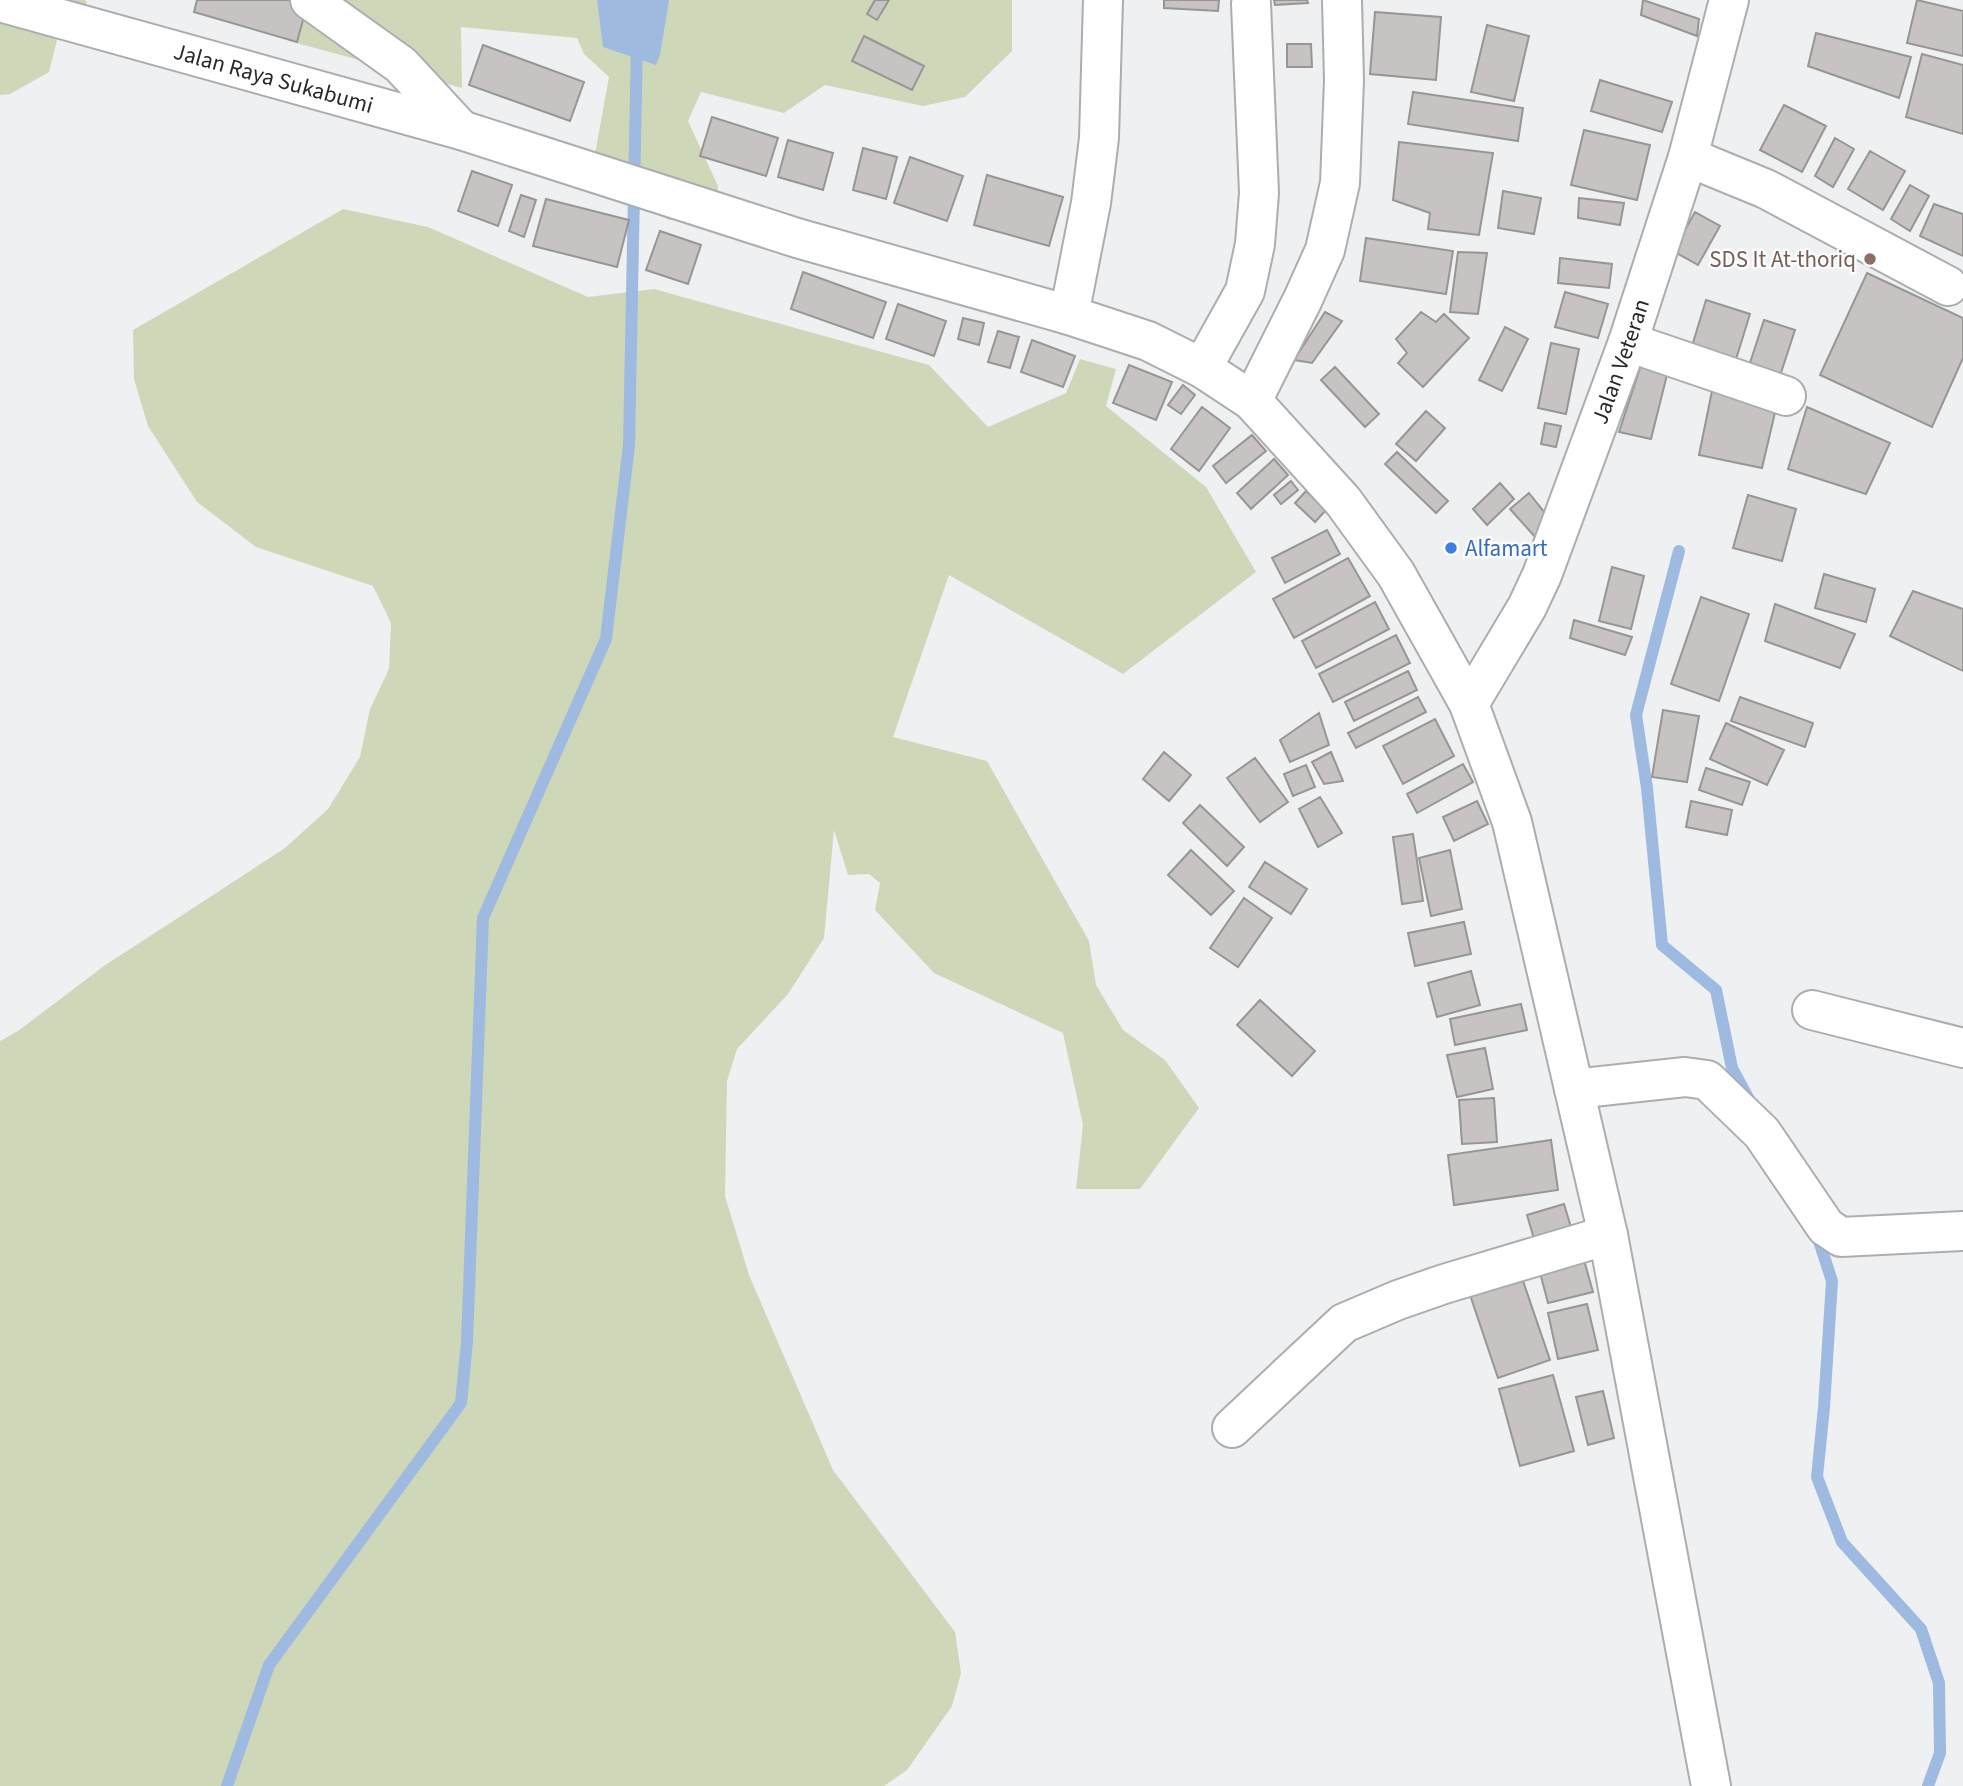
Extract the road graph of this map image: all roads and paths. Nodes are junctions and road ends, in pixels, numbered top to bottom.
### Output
1 (310, 0) edge
2 (1103, 0) edge
3 (1342, 0) edge
4 (1729, 0) edge
5 (0, 2) edge
6 (1251, 4) dead end
7 (461, 130) junction
8 (1688, 157) junction
9 (1948, 286) dead end
10 (1069, 315) junction
11 (1628, 342) junction
12 (1202, 368) junction
13 (1786, 396) dead end
14 (1252, 401) junction
15 (1469, 704) junction
16 (1812, 1010) dead end
17 (1963, 1048) edge
18 (1574, 1089) junction
19 (1963, 1231) edge
20 (1608, 1235) junction
21 (1231, 1428) dead end
22 (1711, 1786) edge

1 - 7 main road
2 - 10 main road
3 - 14 main road
4 - 8 main road, Jalan Veteran
5 - 7 main road, Jalan Raya Sukabumi
6 - 12 main road
7 - 10 main road, Jalan Raya Sukabumi
8 - 9 main road
8 - 11 main road, Jalan Veteran
10 - 12 main road, Jalan Raya Sukabumi
11 - 13 main road
11 - 15 main road, Jalan Veteran
12 - 14 main road, Jalan Raya Sukabumi
14 - 15 main road, Jalan Raya Sukabumi
15 - 18 main road, Jalan Raya Sukabumi
16 - 17 main road
18 - 19 main road
18 - 20 main road, Jalan Raya Sukabumi
20 - 21 main road
20 - 22 main road, Jalan Raya Sukabumi

